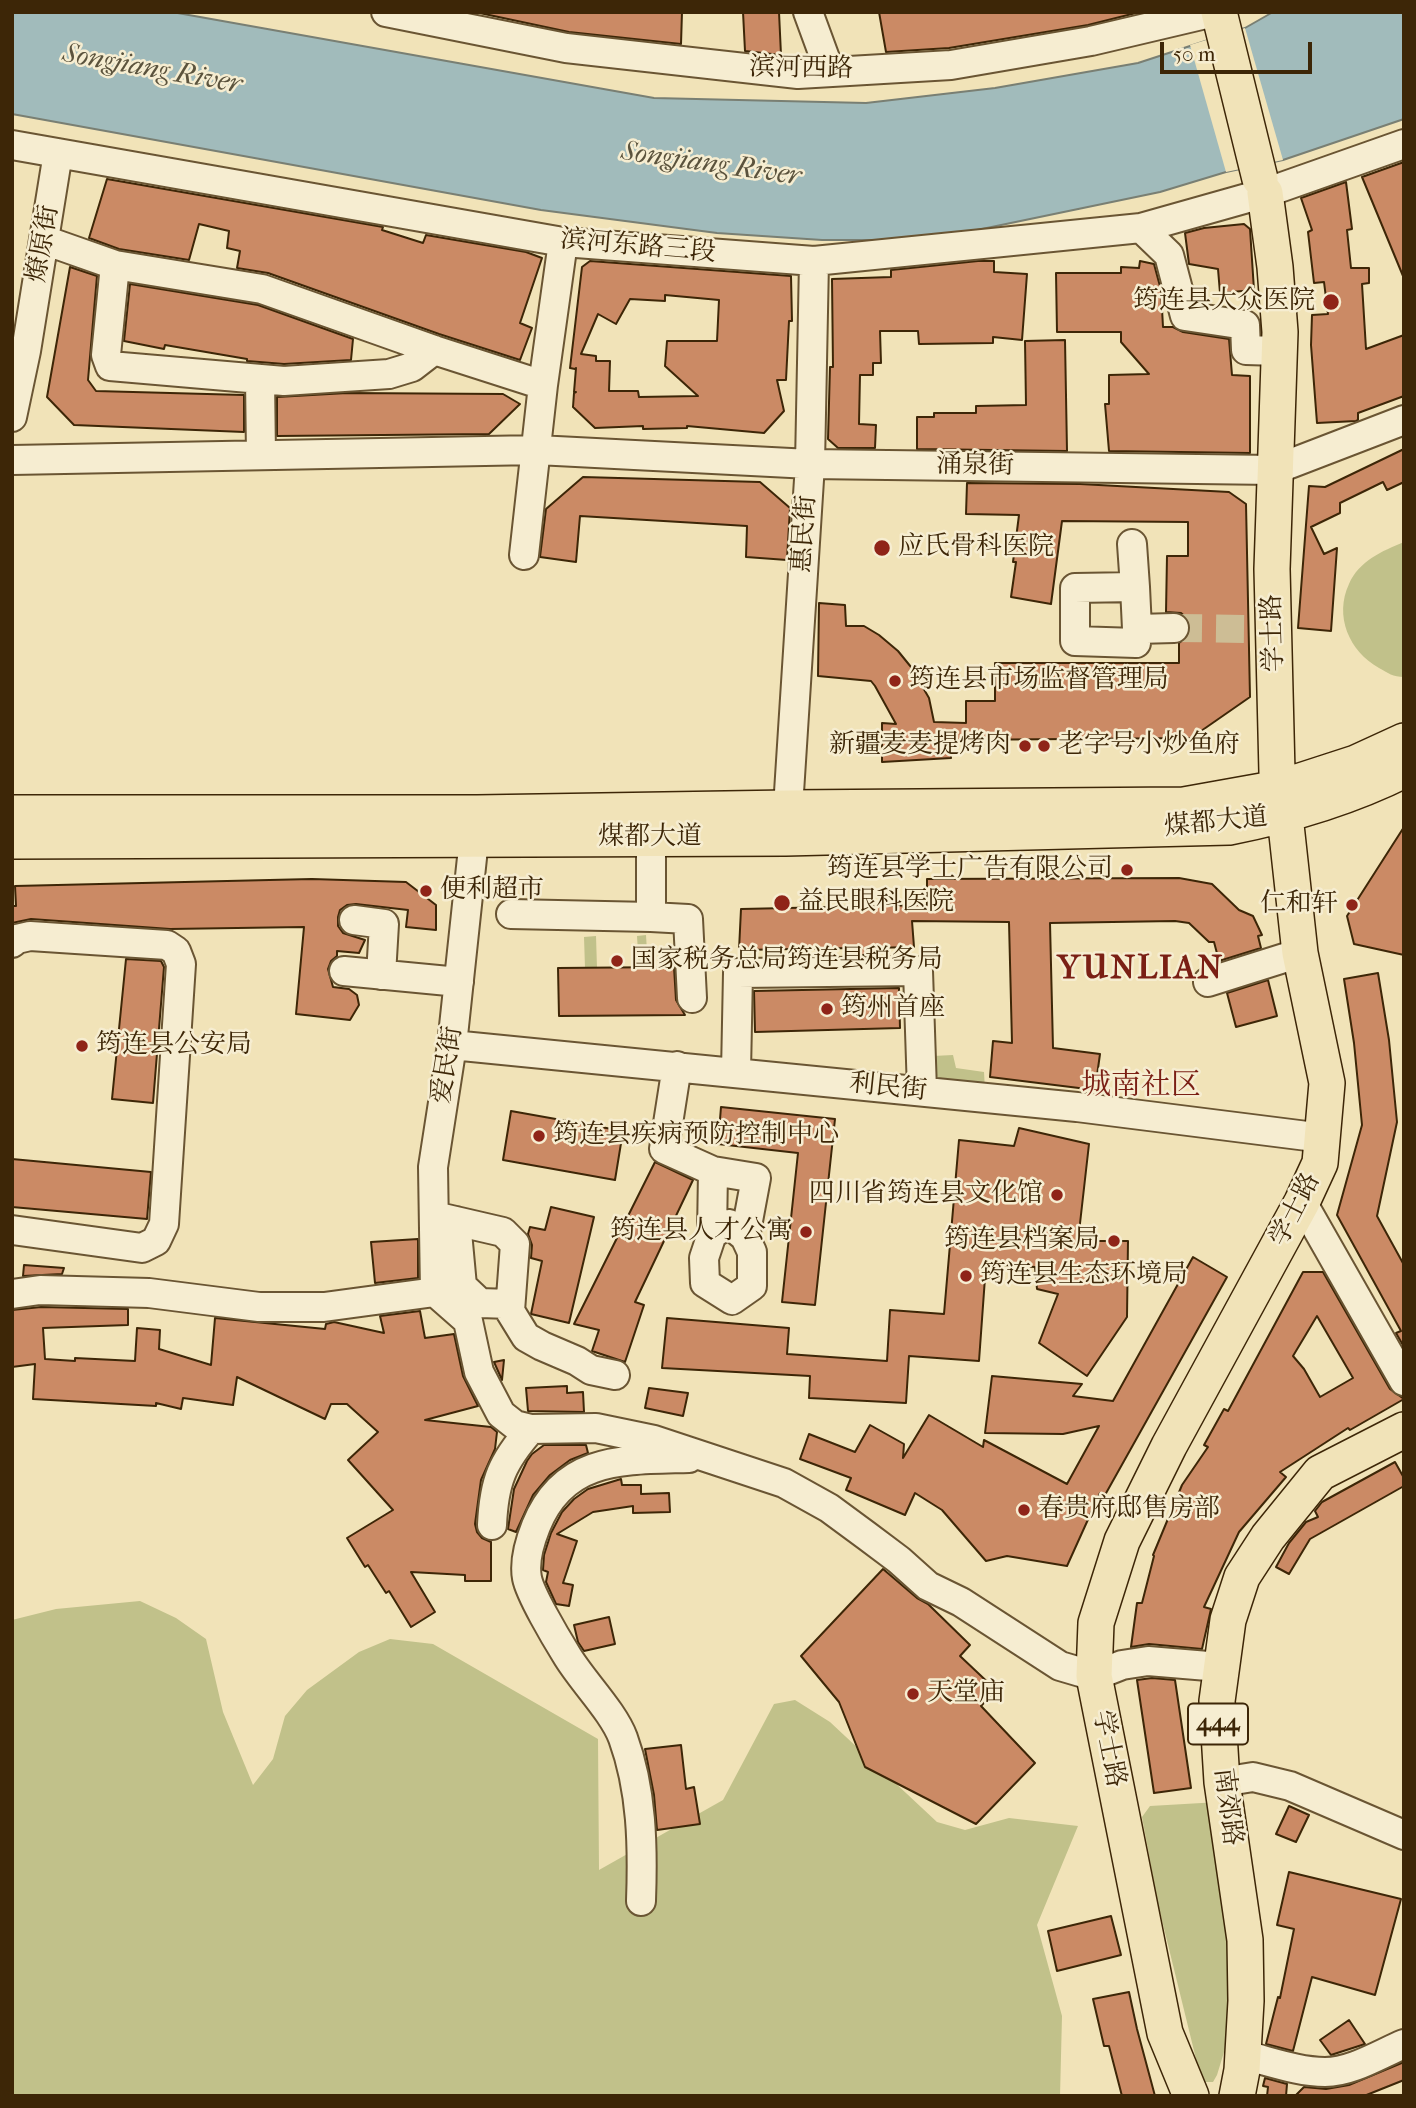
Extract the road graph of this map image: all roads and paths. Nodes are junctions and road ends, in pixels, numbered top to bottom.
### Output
1 (386, 12) edge
2 (808, 12) edge
3 (1219, 18) edge
4 (830, 72) junction
5 (1404, 144) edge
6 (12, 145) edge
7 (58, 153) junction
8 (1262, 186) junction
9 (1141, 228) junction
10 (44, 240) junction
11 (564, 242) junction
12 (814, 261) junction
13 (115, 265) junction
14 (434, 350) junction
15 (1279, 351) junction
16 (260, 379) junction
17 (544, 385) junction
18 (12, 417) edge
19 (1404, 420) edge
20 (537, 450) junction
21 (261, 455) junction
22 (12, 460) edge
23 (810, 464) junction
24 (1274, 470) junction
25 (1132, 544) dead end
26 (524, 555) dead end
27 (1135, 587) junction
28 (1174, 628) tunnel mouth
29 (1137, 629) junction
30 (1404, 741) edge
31 (1404, 770) edge
32 (1282, 802) junction
33 (788, 807) junction
34 (12, 813) edge
35 (476, 826) junction
36 (651, 838) junction
37 (12, 841) edge
38 (511, 914) dead end
39 (651, 917) junction
40 (354, 920) dead end
41 (12, 943) edge
42 (1300, 953) junction
43 (344, 971) dead end
44 (381, 975) junction
45 (459, 982) junction
46 (1208, 982) dead end
47 (692, 998) dead end
48 (453, 1045) junction
49 (677, 1066) junction
50 (736, 1072) junction
51 (922, 1091) junction
52 (1323, 1138) junction
53 (713, 1171) junction
54 (1302, 1202) junction
55 (445, 1218) junction
56 (12, 1230) edge
57 (712, 1234) junction
58 (745, 1237) junction
59 (435, 1292) junction
60 (12, 1294) edge
61 (510, 1304) junction
62 (615, 1375) dead end
63 (1404, 1381) edge
64 (531, 1429) junction
65 (1404, 1430) edge
66 (709, 1458) junction
67 (492, 1525) dead end
68 (1220, 1667) junction
69 (1094, 1676) junction
70 (1222, 1782) junction
71 (1404, 1835) edge
72 (641, 1901) dead end
73 (1404, 2044) edge
74 (1243, 2055) junction
75 (1191, 2096) edge
76 (1237, 2096) edge

1 - 4 street, 滨河西路
2 - 4 street
3 - 4 street, 滨河西路
3 - 8 main road, 学士路
5 - 8 street, 滨河东路三段
6 - 7 street, 滨河东路三段
7 - 10 street, 燎原街
7 - 11 street, 滨河东路三段
8 - 9 street, 滨河东路三段
8 - 15 main road, 学士路
9 - 12 street, 滨河东路三段
9 - 15 street
10 - 13 street
10 - 18 street, 燎原街
11 - 12 street, 滨河东路三段
11 - 17 street
12 - 23 street, 惠民街
13 - 14 street
13 - 16 street
14 - 16 street
14 - 17 street
15 - 24 main road, 学士路
16 - 21 street
17 - 20 street
19 - 24 street, 涌泉街
20 - 21 street, 涌泉街
20 - 23 street, 涌泉街
20 - 26 street
21 - 22 street, 涌泉街
23 - 24 street, 涌泉街
23 - 33 street, 惠民街
24 - 32 main road, 学士路
25 - 27 street
27 - 29 street
27 - 29 street
28 - 29 street
30 - 32 main road
31 - 32 main road
32 - 33 main road, 煤都大道
32 - 36 main road, 煤都大道
32 - 42 main road, 学士路
33 - 35 main road, 煤都大道
34 - 35 main road, 煤都大道
35 - 36 main road, 煤都大道
35 - 37 main road, 煤都大道
35 - 45 street, 爱民街
36 - 39 street
38 - 39 street
39 - 47 street
40 - 44 street
41 - 56 street
42 - 46 street
42 - 52 main road, 学士路
43 - 44 street
44 - 45 street
45 - 48 street, 爱民街
48 - 49 street, 利民街
48 - 55 street, 爱民街
49 - 50 street, 利民街
49 - 53 street
50 - 51 street, 利民街
50 - 51 street
51 - 52 street, 利民街
52 - 54 main road, 学士路
53 - 57 street
53 - 58 street
54 - 63 street
54 - 69 main road, 学士路
55 - 59 street, 爱民街
55 - 61 street
55 - 61 street
57 - 58 street
57 - 58 street
59 - 60 street
59 - 64 street
61 - 62 street
64 - 66 street
64 - 67 street
65 - 68 main road, 南郊路 / 444
66 - 69 street
66 - 72 street
68 - 69 street
68 - 70 main road, 南郊路 / 444
69 - 75 main road, 学士路
70 - 71 street
70 - 74 main road, 南郊路 / 444
73 - 74 street
74 - 76 main road, 南郊路 / 444

